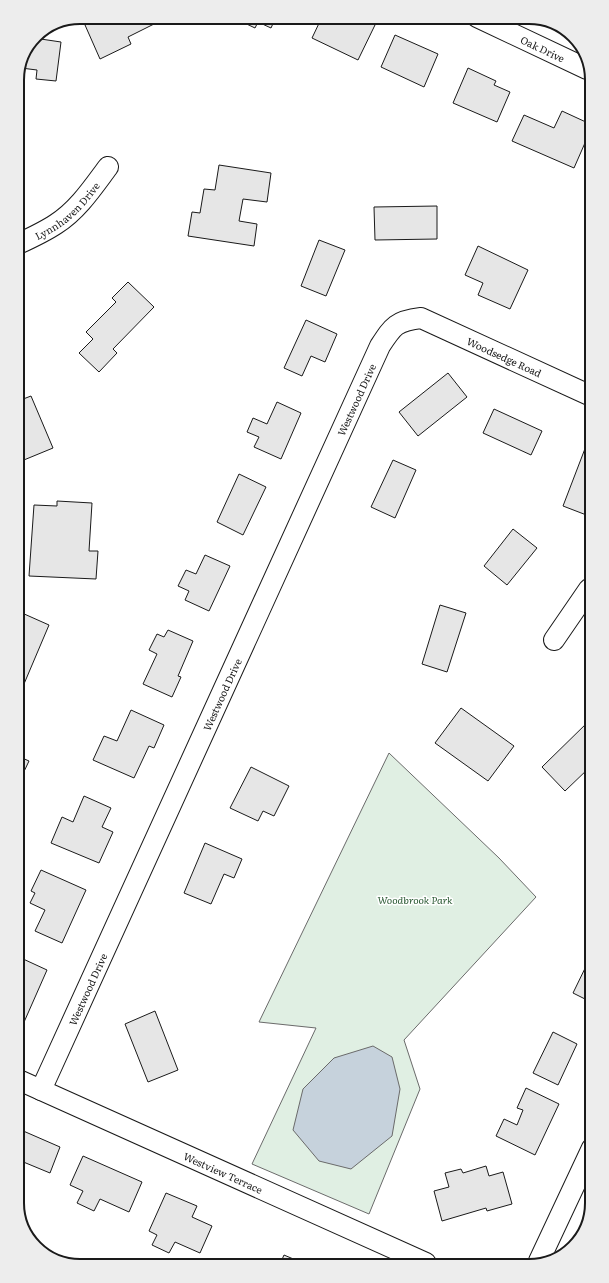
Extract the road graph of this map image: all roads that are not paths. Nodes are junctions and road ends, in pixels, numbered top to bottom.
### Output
1 (492, 24) edge
2 (584, 67) edge
3 (108, 167) dead end
4 (24, 242) edge
5 (421, 318) joint
6 (585, 393) edge
7 (585, 596) edge
8 (554, 640) dead end
9 (24, 1082) edge
10 (41, 1090) junction
11 (585, 1163) edge
12 (540, 1258) edge
13 (419, 1259) edge

1 - 2 street, Oak Drive
3 - 4 street, Lynnhaven Drive
5 - 6 street, Woodsedge Road
5 - 10 street, Westwood Drive
7 - 8 street
9 - 10 street, Westview Terrace
10 - 13 street, Westview Terrace
11 - 12 street

